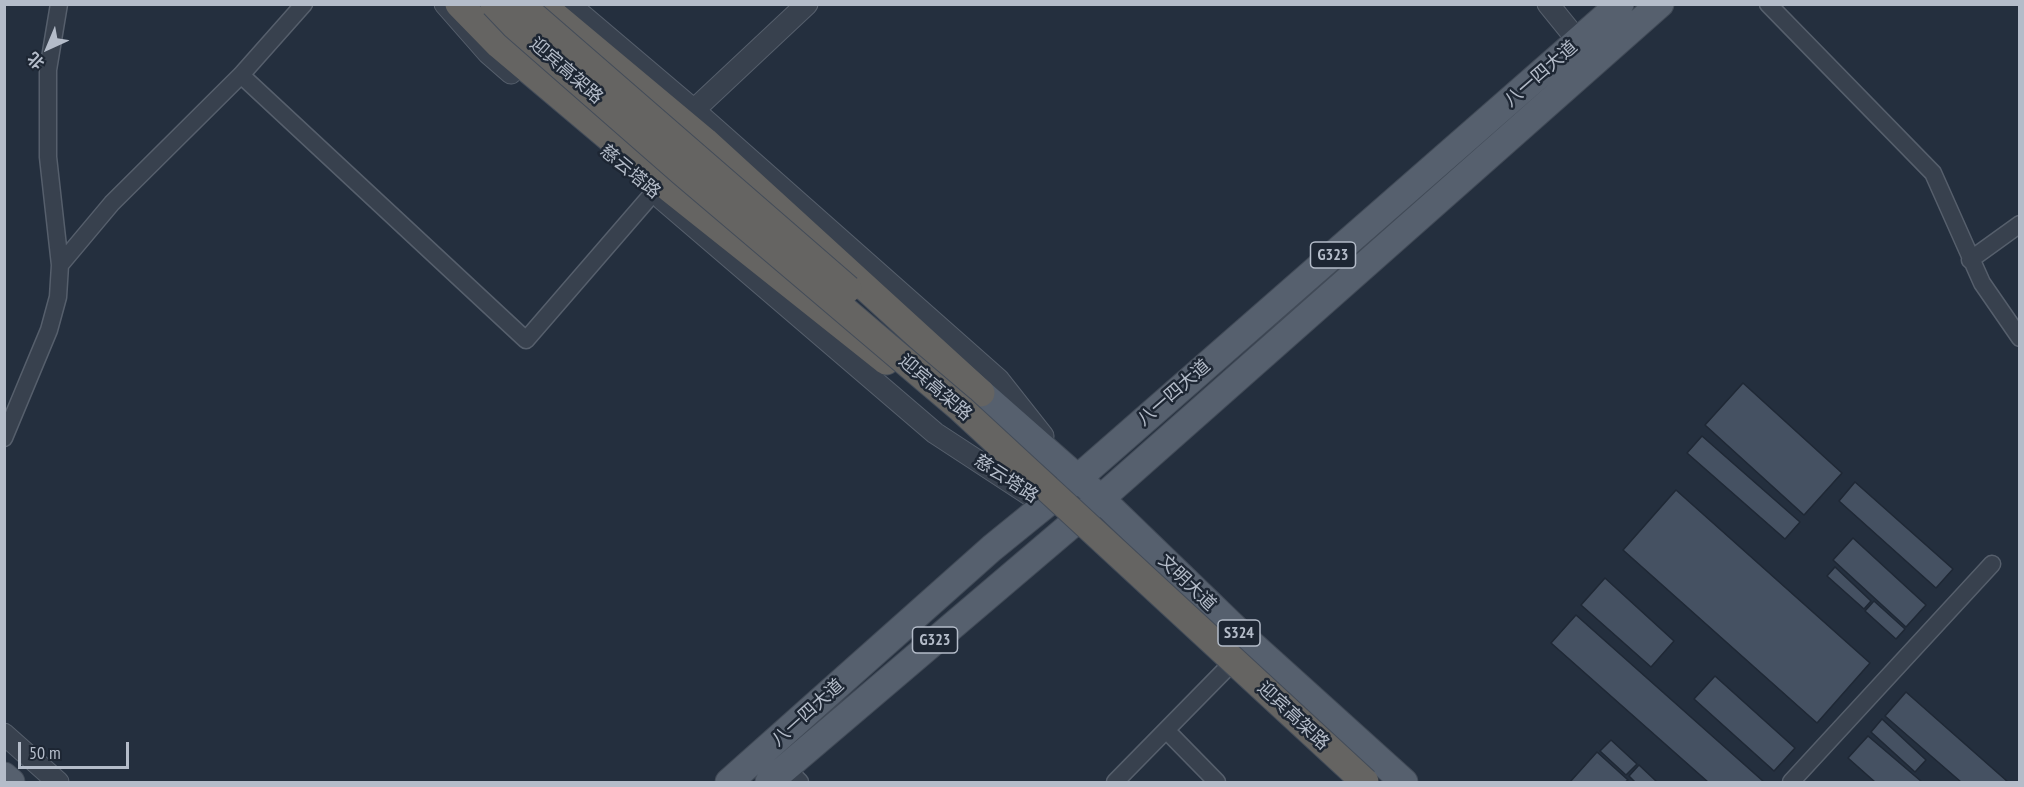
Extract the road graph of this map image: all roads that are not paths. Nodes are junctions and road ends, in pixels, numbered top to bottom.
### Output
1 (59, 4) edge
2 (304, 4) edge
3 (445, 4) edge
4 (459, 4) edge
5 (471, 4) edge
6 (494, 4) edge
7 (520, 4) edge
8 (533, 4) edge
9 (541, 4) edge
10 (569, 4) edge
11 (807, 4) edge
12 (1548, 4) edge
13 (1620, 4) edge
14 (1660, 4) edge
15 (1768, 4) edge
16 (1578, 41) junction
17 (1595, 62) junction
18 (242, 75) junction
19 (694, 110) junction
20 (654, 192) junction
21 (2019, 224) edge
22 (1970, 260) junction
23 (60, 265) junction
24 (2019, 338) edge
25 (981, 393) junction
26 (954, 416) junction
27 (4, 438) edge
28 (1077, 479) junction
29 (1099, 497) junction
30 (1045, 505) junction
31 (1071, 525) junction
32 (1992, 564) dead end
33 (1227, 668) junction
34 (1167, 731) junction
35 (4, 734) edge
36 (4, 776) edge
37 (785, 778) edge
38 (11, 783) edge
39 (58, 783) edge
40 (729, 783) edge
41 (1115, 783) edge
42 (1218, 783) edge
43 (1351, 783) edge
44 (1365, 783) edge
45 (1386, 783) edge
46 (1404, 783) edge
47 (1791, 783) edge

1 - 23 street
2 - 18 street
3 - 20 street, 慈云塔路
4 - 26 highway
5 - 26 main road, 慈云塔路
6 - 44 highway, 迎宾高架路, bridge
7 - 45 highway, 迎宾高架路, bridge
8 - 25 main road
9 - 25 highway
10 - 19 street
11 - 19 street
12 - 16 street
13 - 16 main road, 八一四大道 / G323
14 - 17 main road, 八一四大道 / G323
15 - 22 street
16 - 17 street
16 - 28 main road, 八一四大道 / G323
17 - 29 main road, 八一四大道 / G323
18 - 20 street
18 - 23 street
19 - 28 street
20 - 30 street, 慈云塔路
21 - 22 street
22 - 24 street
23 - 27 street
25 - 28 main road
26 - 30 main road, 慈云塔路
28 - 29 main road, 文明大道 / S324
28 - 30 main road, 八一四大道 / G323
29 - 31 main road, 八一四大道 / G323
29 - 46 main road, 文明大道 / S324
30 - 31 main road, 文明大道 / S324
30 - 40 main road, 八一四大道 / G323
31 - 33 main road, 文明大道 / S324
31 - 37 main road, 八一四大道 / G323
32 - 47 street
33 - 34 street
33 - 43 main road, 文明大道 / S324
34 - 41 street
34 - 42 street
35 - 39 street
36 - 38 main road

